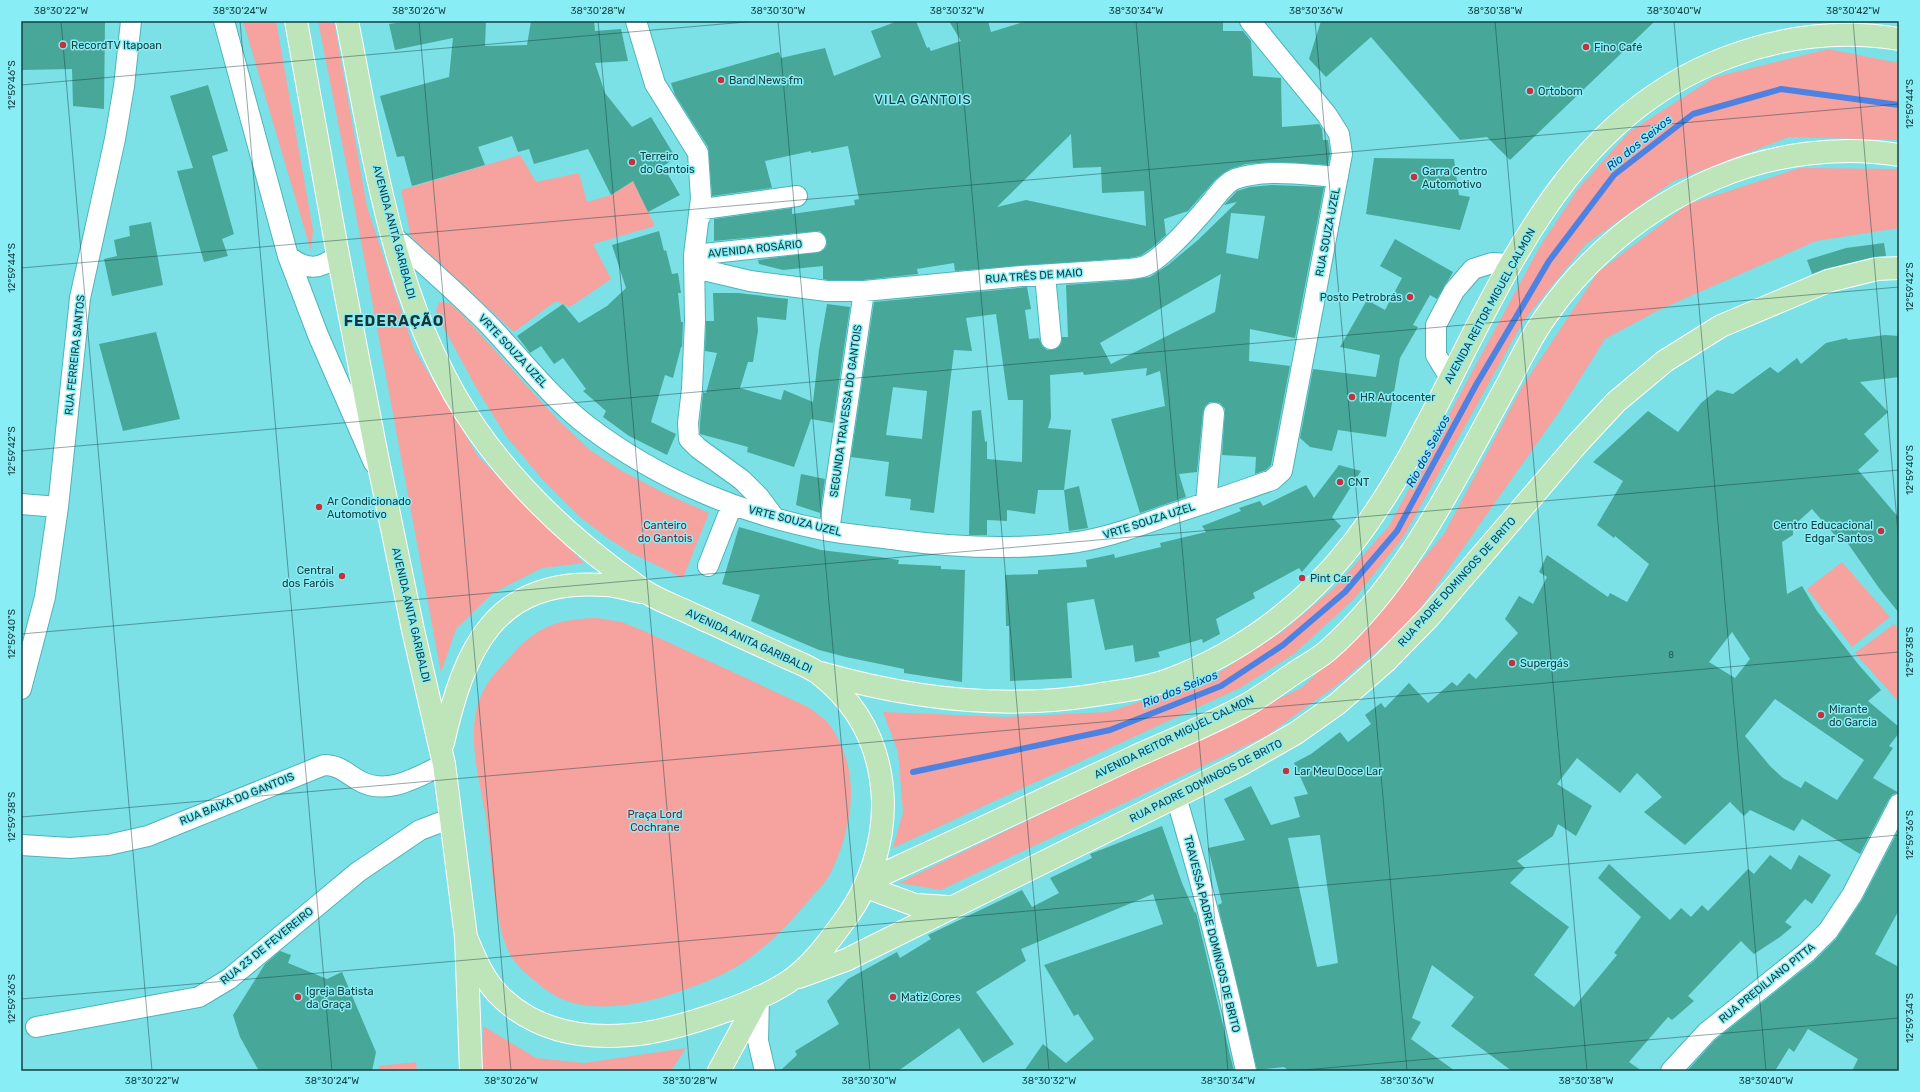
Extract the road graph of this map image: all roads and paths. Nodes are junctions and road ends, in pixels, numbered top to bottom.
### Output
1 (131, 21) edge
2 (224, 21) edge
3 (296, 21) edge
4 (347, 21) edge
5 (636, 21) edge
6 (1250, 21) edge
7 (1899, 39) edge
8 (1899, 155) edge
9 (1338, 178) junction
10 (797, 196) dead end
11 (700, 217) junction
12 (393, 236) junction
13 (816, 242) dead end
14 (288, 256) junction
15 (338, 256) junction
16 (695, 262) junction
17 (1511, 264) junction
18 (1899, 268) edge
19 (1045, 275) junction
20 (864, 291) junction
21 (1051, 339) dead end
22 (1450, 378) junction
23 (1214, 413) dead end
24 (1282, 471) joint
25 (382, 481) junction
26 (1206, 503) junction
27 (21, 504) edge
28 (732, 505) junction
29 (58, 507) junction
30 (774, 517) junction
31 (829, 531) junction
32 (708, 566) dead end
33 (650, 594) junction
34 (816, 671) junction
35 (21, 689) edge
36 (443, 756) junction
37 (1176, 797) junction
38 (1899, 804) edge
39 (452, 818) junction
40 (21, 845) edge
41 (867, 884) junction
42 (953, 906) junction
43 (466, 937) junction
44 (792, 979) junction
45 (759, 997) junction
46 (36, 1027) dead end
47 (471, 1071) edge
48 (720, 1071) edge
49 (765, 1071) edge
50 (1246, 1071) edge
51 (1672, 1071) edge

1 - 29 street, RUA FERREIRA SANTOS
2 - 14 street, AVENIDA ANITA GARIBALDI
3 - 15 main road, AVENIDA ANITA GARIBALDI
4 - 12 main road, AVENIDA ANITA GARIBALDI
5 - 11 street
6 - 9 street, RUA SOUZA UZEL
7 - 17 main road, AVENIDA REITOR MIGUEL CALMON
8 - 41 main road, AVENIDA REITOR MIGUEL CALMON
9 - 19 street, RUA TRÊS DE MAIO
9 - 24 street, RUA SOUZA UZEL
10 - 11 street
11 - 16 street
12 - 28 street, VRTE SOUZA UZEL
12 - 33 main road, AVENIDA ANITA GARIBALDI
13 - 16 street, AVENIDA ROSÁRIO
14 - 15 street
14 - 25 street, AVENIDA ANITA GARIBALDI
15 - 25 main road, AVENIDA ANITA GARIBALDI
16 - 20 street, RUA TRÊS DE MAIO
16 - 30 street
17 - 22 main road, AVENIDA REITOR MIGUEL CALMON
17 - 22 street
18 - 37 main road, RUA PADRE DOMINGOS DE BRITO
19 - 20 street, RUA TRÊS DE MAIO
19 - 21 street
20 - 31 street, SEGUNDA TRAVESSA DO GANTOIS
22 - 34 main road, AVENIDA REITOR MIGUEL CALMON
23 - 26 street
24 - 26 street, VRTE SOUZA UZEL
25 - 36 main road, AVENIDA ANITA GARIBALDI
26 - 31 street, VRTE SOUZA UZEL
27 - 29 street
28 - 30 street, VRTE SOUZA UZEL
28 - 32 street
29 - 35 street, RUA FERREIRA SANTOS
30 - 31 street, VRTE SOUZA UZEL
33 - 34 main road, AVENIDA ANITA GARIBALDI
33 - 36 main road, AVENIDA ANITA GARIBALDI
34 - 41 main road, AVENIDA ANITA GARIBALDI
36 - 39 main road, AVENIDA ANITA GARIBALDI
36 - 40 street, RUA BAIXA DO GANTOIS
37 - 42 main road, RUA PADRE DOMINGOS DE BRITO
37 - 50 street, TRAVESSA PADRE DOMINGOS DE BRITO
38 - 51 street, RUA PREDILIANO PITTA
39 - 43 main road, AVENIDA ANITA GARIBALDI
39 - 46 street, RUA 23 DE FEVEREIRO
41 - 42 main road, RUA PADRE DOMINGOS DE BRITO
41 - 44 main road, AVENIDA ANITA GARIBALDI
42 - 44 main road, RUA PADRE DOMINGOS DE BRITO
43 - 45 main road, AVENIDA ANITA GARIBALDI
43 - 47 main road, AVENIDA ANITA GARIBALDI
44 - 45 main road, AVENIDA ANITA GARIBALDI
45 - 48 main road
45 - 49 street

